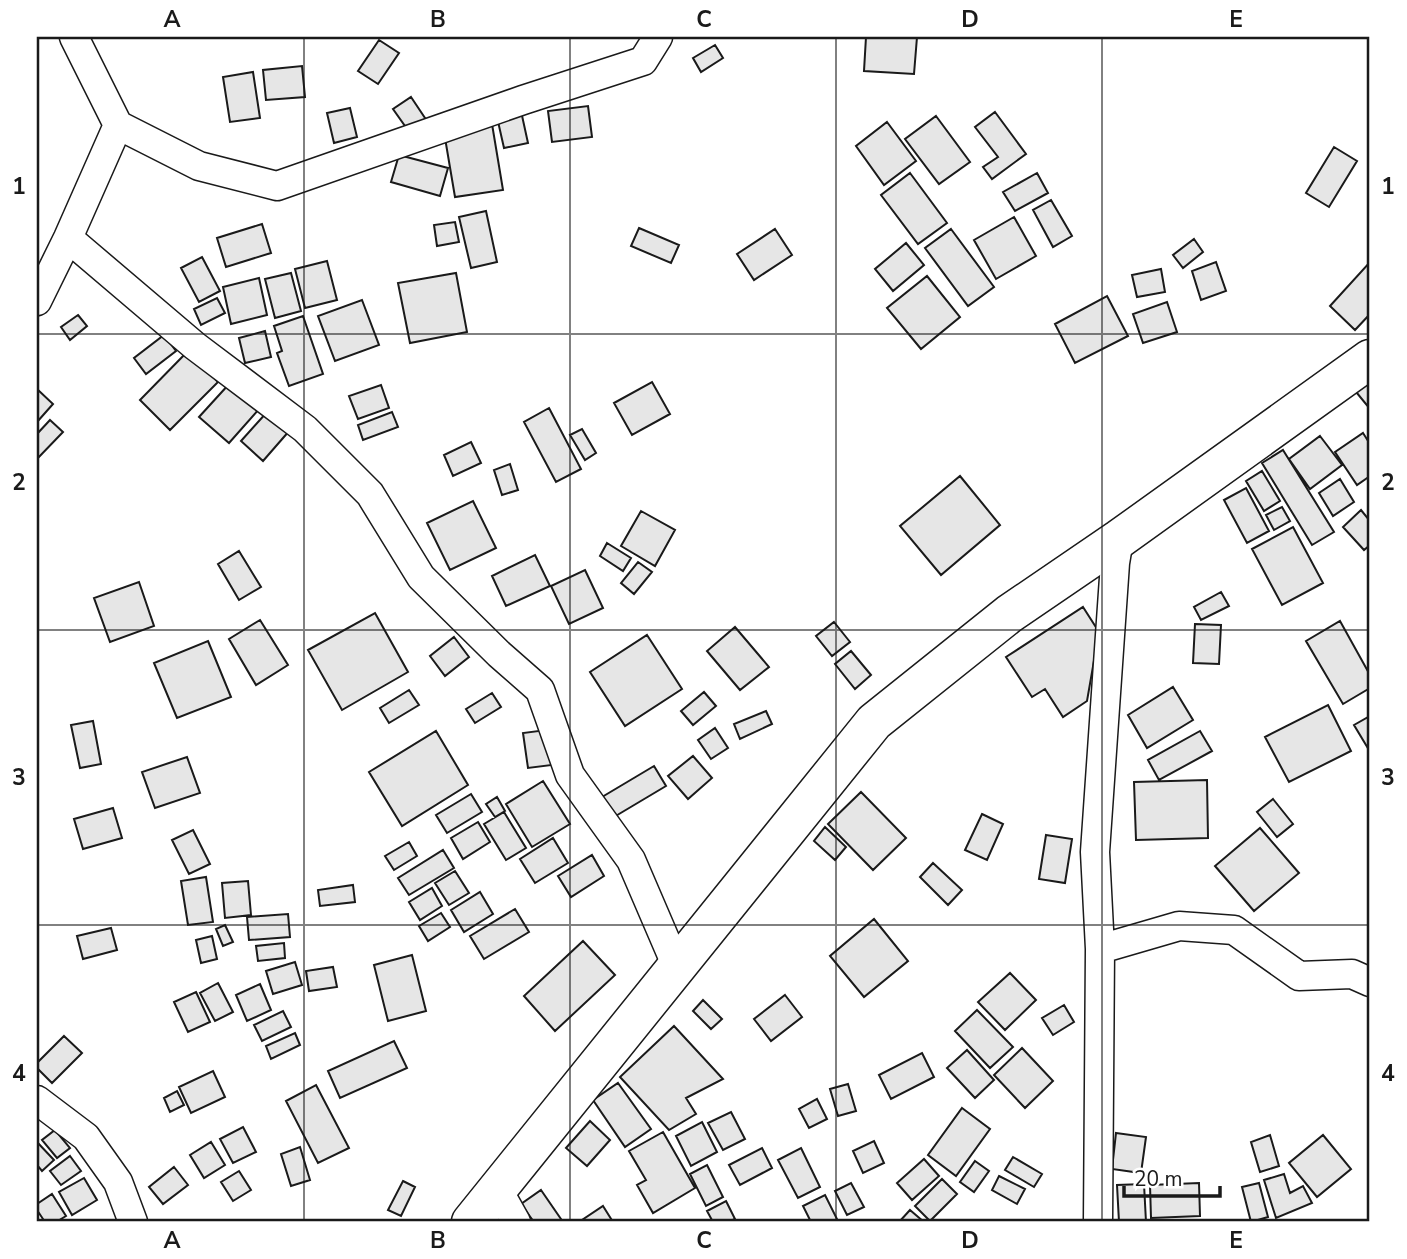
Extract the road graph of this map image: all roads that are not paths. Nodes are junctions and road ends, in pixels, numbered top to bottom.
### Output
1 (74, 37) edge
2 (658, 37) edge
3 (118, 125) junction
4 (68, 238) junction
5 (37, 301) edge
6 (1370, 359) edge
7 (1119, 539) junction
8 (1100, 949) junction
9 (677, 967) junction
10 (1370, 982) edge
11 (37, 1100) edge
12 (497, 1188) junction
13 (132, 1222) edge
14 (471, 1222) edge
15 (516, 1222) edge
16 (1098, 1222) edge

1 - 3 street
2 - 3 street
3 - 4 street
4 - 5 street
4 - 9 street
6 - 7 street
7 - 8 street
7 - 9 street
8 - 10 street
8 - 16 street
9 - 12 street
11 - 13 street
12 - 14 street
12 - 15 street

